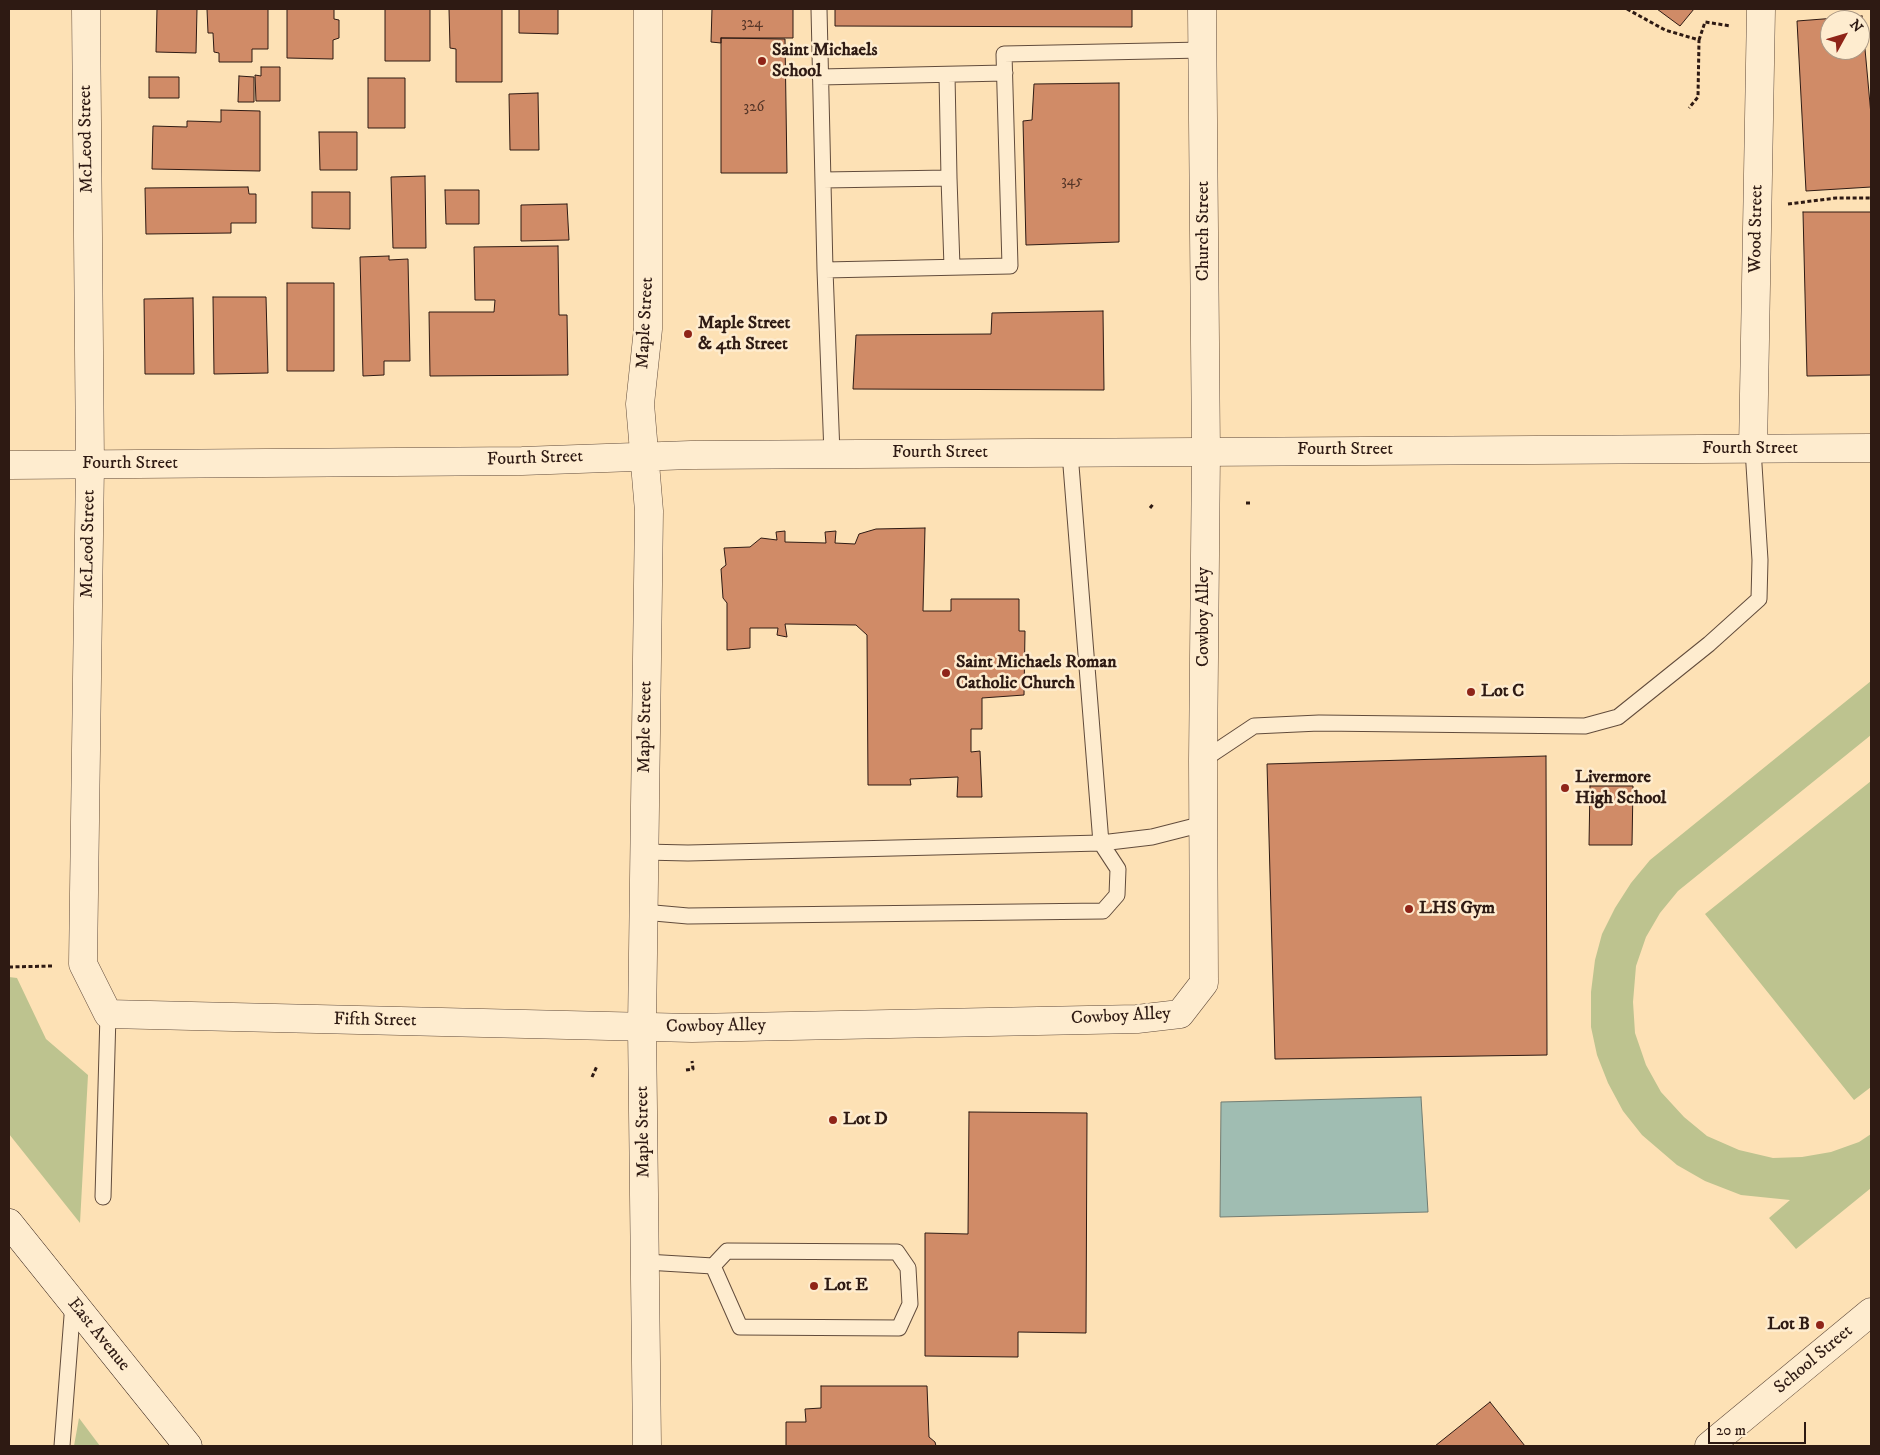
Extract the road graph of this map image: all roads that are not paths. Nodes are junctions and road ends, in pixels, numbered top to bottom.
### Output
1 (86, 9) edge
2 (648, 9) edge
3 (819, 9) edge
4 (1202, 9) edge
5 (1761, 9) edge
6 (1203, 50) junction
7 (1005, 74) junction
8 (947, 75) junction
9 (820, 77) junction
10 (949, 178) junction
11 (823, 180) junction
12 (952, 267) junction
13 (825, 270) junction
14 (1871, 448) edge
15 (1754, 449) junction
16 (1206, 453) junction
17 (832, 454) junction
18 (1070, 454) junction
19 (643, 457) junction
20 (90, 464) junction
21 (9, 465) edge
22 (1203, 760) junction
23 (1203, 824) junction
24 (1101, 843) junction
25 (644, 852) junction
26 (643, 912) junction
27 (108, 1014) junction
28 (642, 1027) junction
29 (103, 1198) dead end
30 (9, 1223) edge
31 (646, 1262) junction
32 (713, 1266) junction
33 (73, 1303) junction
34 (1871, 1312) edge
35 (1737, 1437) edge
36 (62, 1446) edge
37 (188, 1446) edge
38 (647, 1446) edge
39 (1710, 1446) edge

1 - 20 street, McLeod Street
2 - 19 street, Maple Street
3 - 9 lane
4 - 6 street, Church Street
5 - 15 street, Wood Street
6 - 7 lane
6 - 16 street, Church Street
7 - 8 lane
7 - 12 lane
8 - 9 lane
8 - 10 lane
9 - 11 lane
10 - 11 lane
10 - 12 lane
11 - 13 lane
12 - 13 lane
13 - 17 lane
14 - 15 street, Fourth Street
15 - 16 street, Fourth Street
15 - 22 lane
16 - 18 street, Fourth Street
16 - 22 street, Cowboy Alley
17 - 18 street, Fourth Street
17 - 19 street, Fourth Street
18 - 24 lane
19 - 20 street, Fourth Street
19 - 25 street, Maple Street
20 - 21 street, Fourth Street
20 - 27 street, McLeod Street
22 - 23 street, Cowboy Alley
23 - 24 lane
23 - 28 street, Cowboy Alley
24 - 25 lane
24 - 26 lane
25 - 26 street, Maple Street
26 - 28 street, Maple Street
27 - 28 street, Fifth Street
27 - 29 lane
28 - 31 street, Maple Street
30 - 33 street, East Avenue
31 - 32 lane
31 - 38 street, Maple Street
32 - 32 lane
33 - 36 lane
33 - 37 street, East Avenue
34 - 35 street, School Street
35 - 39 street, School Street

